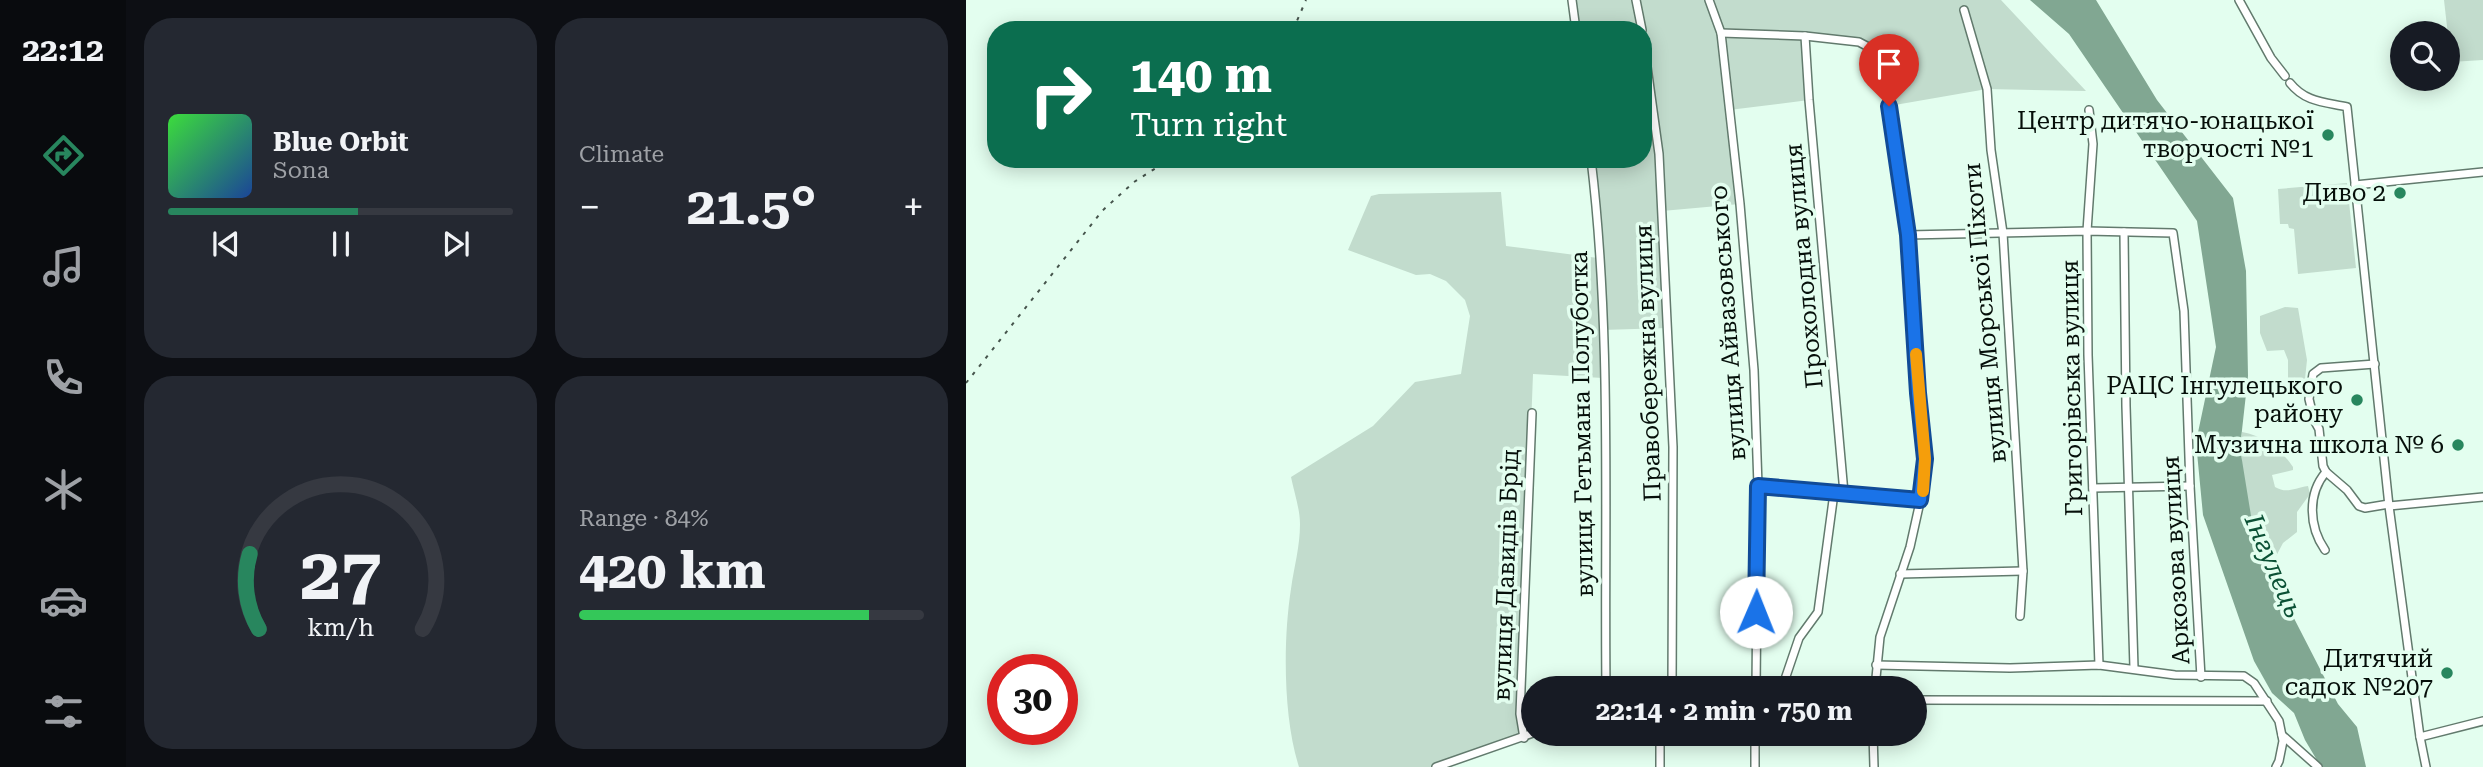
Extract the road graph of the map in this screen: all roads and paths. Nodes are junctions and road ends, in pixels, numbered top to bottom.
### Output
1 (1572, 0) edge
2 (1636, 0) edge
3 (1709, 0) edge
4 (2239, 0) edge
5 (1964, 10) dead end
6 (1575, 21) edge
7 (1640, 21) edge
8 (1721, 33) junction
9 (1805, 36) junction
10 (1652, 103) edge
11 (2088, 110) dead end
12 (1592, 168) edge
13 (2483, 172) edge
14 (2355, 185) junction
15 (2087, 231) junction
16 (2124, 232) junction
17 (2003, 233) junction
18 (1908, 235) junction
19 (2375, 364) junction
20 (1532, 413) dead end
21 (2326, 472) junction
22 (2190, 485) junction
23 (1758, 486) junction
24 (2129, 486) junction
25 (2093, 488) junction
26 (1834, 493) junction
27 (1844, 493) junction
28 (2483, 497) edge
29 (1920, 500) junction
30 (2389, 505) junction
31 (2325, 550) dead end
32 (2023, 571) junction
33 (1900, 573) junction
34 (2020, 616) dead end
35 (2099, 665) junction
36 (1876, 666) junction
37 (2134, 668) junction
38 (1522, 676) edge
39 (1606, 676) edge
40 (1672, 676) edge
41 (1756, 676) edge
42 (1786, 676) edge
43 (1876, 676) edge
44 (2201, 677) junction
45 (1521, 689) edge
46 (1927, 700) edge
47 (2267, 701) junction
48 (1521, 720) edge
49 (2483, 721) edge
50 (2283, 735) junction
51 (2420, 737) junction
52 (1521, 739) edge
53 (1660, 746) edge
54 (1755, 746) edge
55 (1873, 746) edge
56 (1436, 767) edge
57 (1660, 767) edge
58 (1755, 767) edge
59 (1874, 767) edge
60 (2276, 767) edge
61 (2318, 767) edge
62 (2426, 767) edge

1 - 6 street
2 - 7 street
3 - 8 street, вулиця Айвазовського
4 - 14 street
5 - 17 street, вулиця Морської Піхоти
8 - 9 street
8 - 23 street, вулиця Айвазовського
9 - 18 street
9 - 27 street, Прохолодна вулиця
10 - 40 street, Правобережна вулиця
11 - 15 street, Григорівська вулиця
12 - 39 street, вулиця Гетьмана Полуботка
13 - 14 street
14 - 19 street
15 - 16 street
15 - 17 street
15 - 25 street, Григорівська вулиця
16 - 22 street, Аркозова вулиця
16 - 24 street
17 - 18 street
17 - 32 street, вулиця Морської Піхоти
18 - 29 street
19 - 21 street
19 - 30 street
20 - 38 street, вулиця Давидів Брід
21 - 30 street
21 - 31 street
22 - 24 street
22 - 44 street, Аркозова вулиця
23 - 26 street
23 - 41 street, вулиця Айвазовського
24 - 25 street
24 - 37 street
25 - 35 street, Григорівська вулиця
26 - 27 street
26 - 42 street
27 - 29 street
28 - 30 street
29 - 33 street
30 - 51 street
32 - 33 street
32 - 34 street, вулиця Морської Піхоти
33 - 36 street
35 - 36 street
35 - 37 street
36 - 43 street
37 - 44 street
44 - 47 street
45 - 48 street, вулиця Давидів Брід
46 - 47 street
47 - 50 street
49 - 51 street
50 - 60 street
50 - 61 street
51 - 62 street
52 - 56 street
53 - 57 street
54 - 58 street
55 - 59 street

